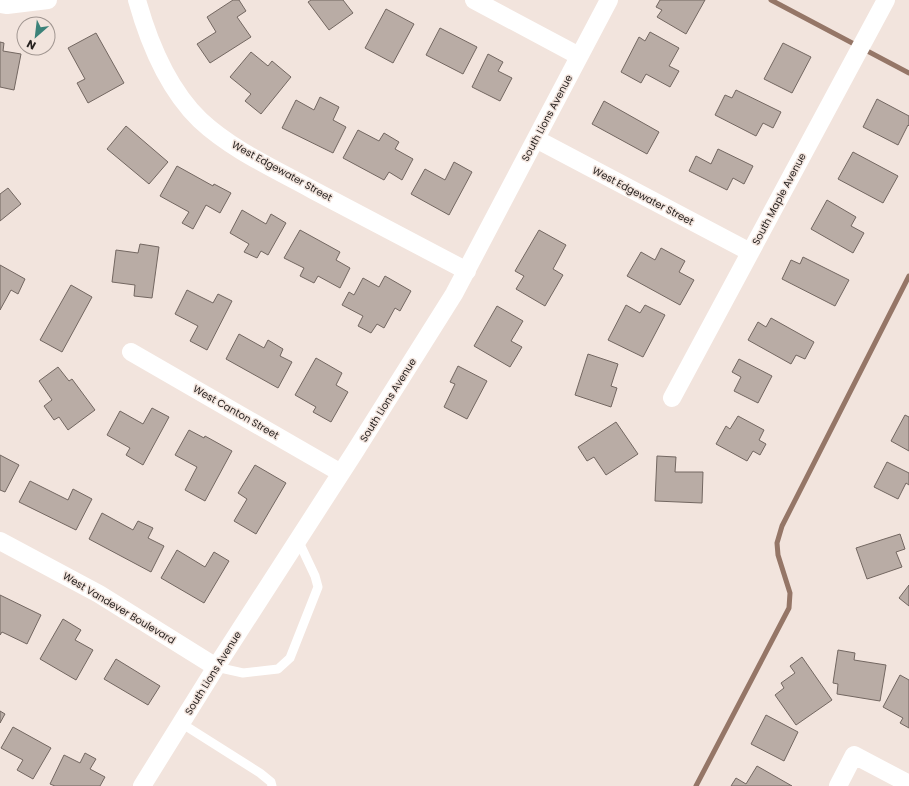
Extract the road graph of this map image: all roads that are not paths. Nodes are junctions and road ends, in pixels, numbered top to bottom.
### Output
1 (48, 0) edge
2 (137, 0) edge
3 (474, 0) edge
4 (609, 0) edge
5 (886, 0) edge
6 (0, 4) edge
7 (580, 56) junction
8 (536, 139) junction
9 (750, 252) junction
10 (466, 271) junction
11 (131, 352) dead end
12 (672, 398) dead end
13 (341, 473) junction
14 (298, 540) junction
15 (0, 541) edge
16 (216, 667) junction
17 (181, 723) junction
18 (909, 784) edge
19 (142, 786) edge
20 (272, 786) edge
21 (838, 786) edge

1 - 6 street
2 - 10 street, West Edgewater Street
3 - 7 street
4 - 7 street, South Lions Avenue
5 - 9 street, South Maple Avenue
7 - 8 street, South Lions Avenue
8 - 9 street, West Edgewater Street
8 - 10 street, South Lions Avenue
9 - 12 street, South Maple Avenue
10 - 13 street, South Lions Avenue
11 - 13 street, West Canton Street
13 - 14 street, South Lions Avenue
14 - 16 street, South Lions Avenue
14 - 16 lane
15 - 16 street, West Vandever Boulevard
16 - 17 street, South Lions Avenue
17 - 19 street, South Lions Avenue
17 - 20 lane
18 - 21 street

